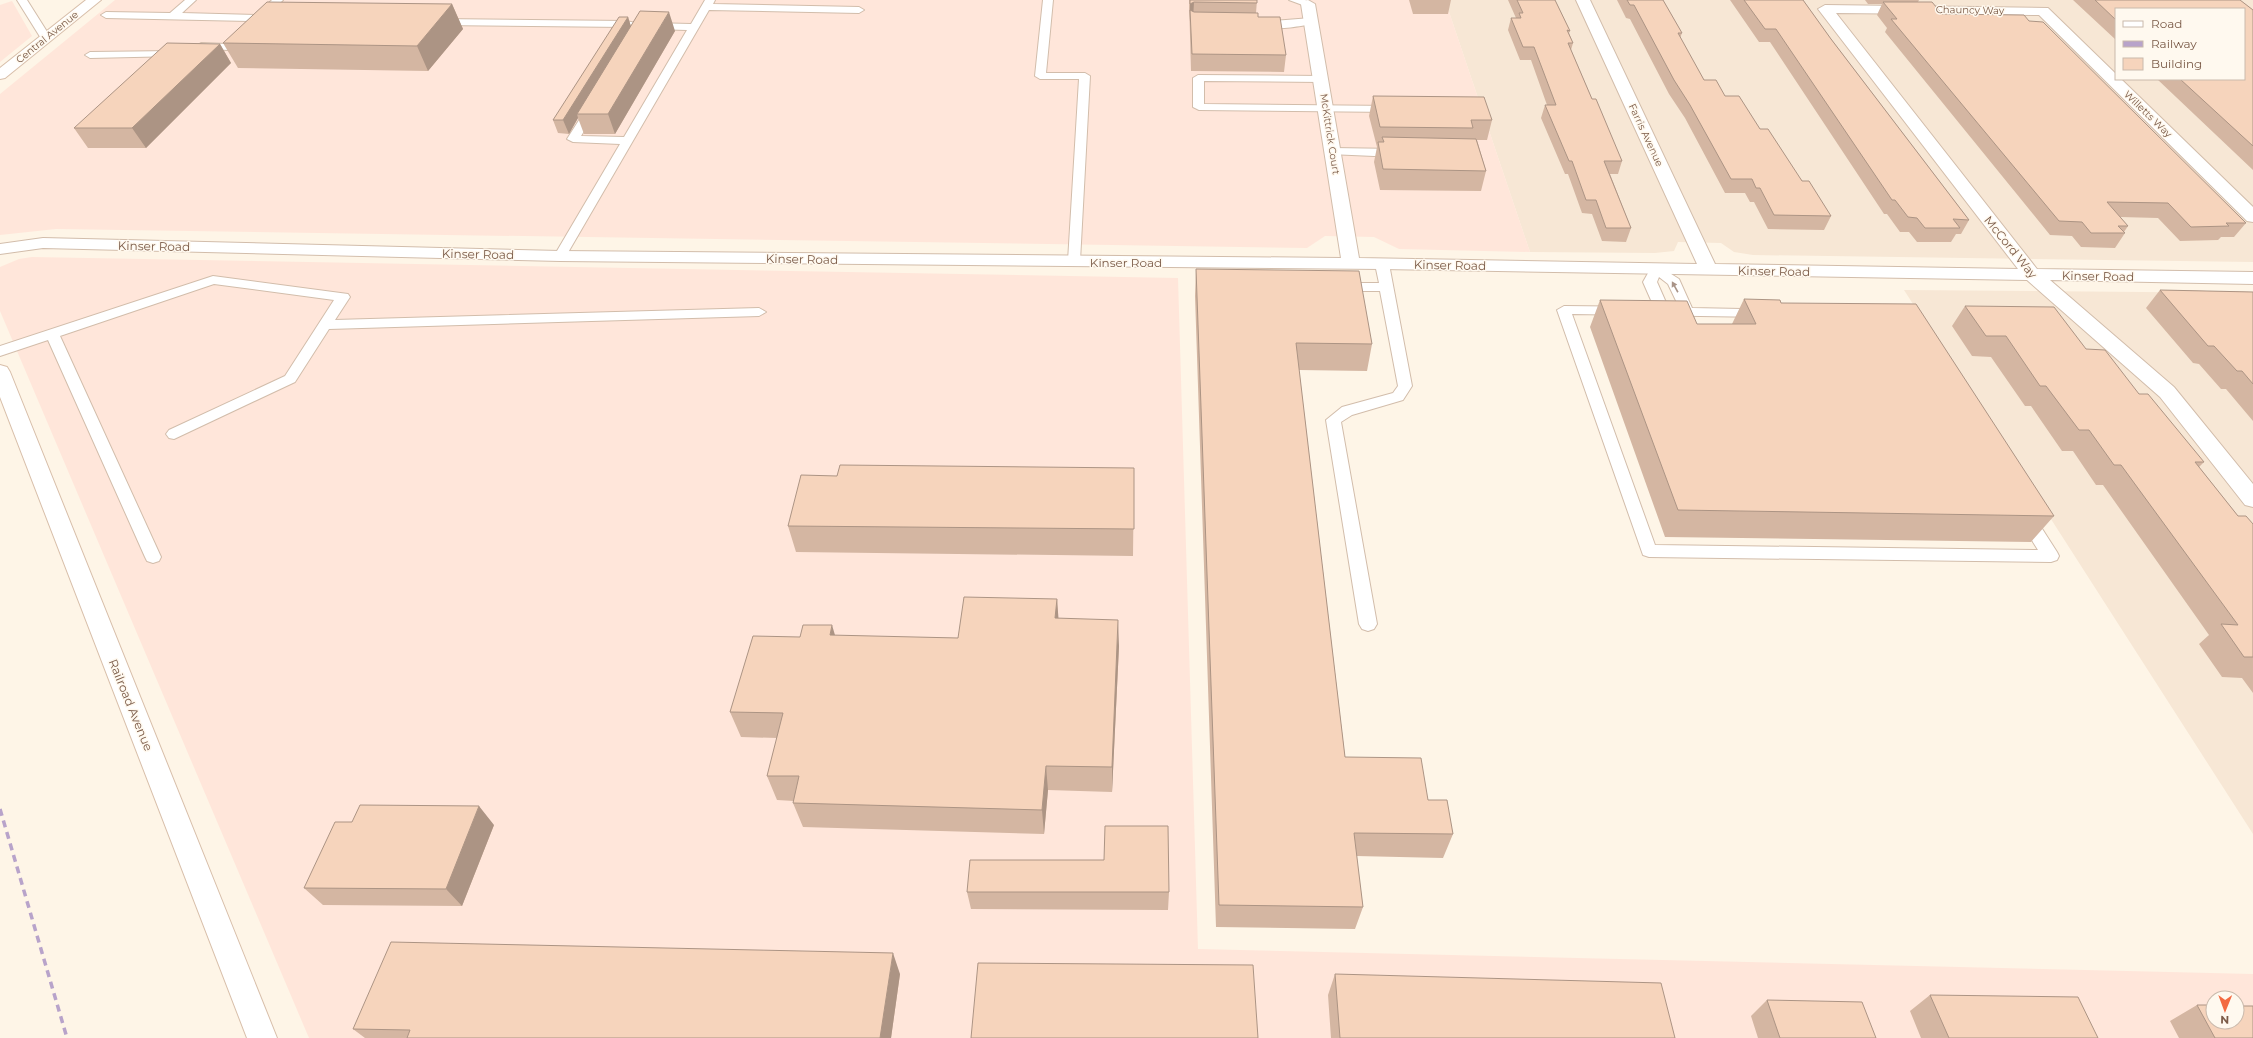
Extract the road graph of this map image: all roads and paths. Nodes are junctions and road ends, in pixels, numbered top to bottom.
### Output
1 (22, 0) edge
2 (94, 0) edge
3 (191, 0) edge
4 (278, 0) edge
5 (1048, 0) edge
6 (1583, 0) edge
7 (1301, 2) edge
8 (708, 4) edge
9 (1824, 9) joint
10 (859, 10) dead end
11 (2042, 11) joint
12 (106, 15) dead end
13 (172, 16) junction
14 (259, 18) junction
15 (1311, 21) junction
16 (429, 22) edge
17 (1249, 25) edge
18 (642, 26) junction
19 (694, 27) junction
20 (46, 38) junction
21 (634, 39) edge
22 (90, 55) dead end
23 (0, 75) edge
24 (1320, 79) junction
25 (598, 99) edge
26 (1325, 108) junction
27 (1402, 109) edge
28 (627, 141) junction
29 (1333, 152) junction
30 (1412, 153) edge
31 (2253, 217) edge
32 (0, 249) edge
33 (560, 256) junction
34 (1074, 261) junction
35 (1351, 264) junction
36 (1382, 264) junction
37 (1657, 269) junction
38 (1709, 270) junction
39 (2032, 275) junction
40 (2253, 278) edge
41 (1331, 287) edge
42 (1386, 287) junction
43 (1663, 311) junction
44 (1687, 311) junction
45 (758, 312) dead end
46 (325, 325) junction
47 (52, 334) junction
48 (0, 351) edge
49 (0, 372) edge
50 (174, 434) dead end
51 (2253, 499) edge
52 (152, 557) dead end
53 (1368, 624) dead end
54 (262, 1038) edge

1 - 20 lane
2 - 20 street, Central Avenue
3 - 13 lane
4 - 14 lane
5 - 34 lane
6 - 38 street, Farris Avenue
7 - 15 street, McKittrick Court
8 - 10 lane
8 - 19 lane
9 - 11 street, Chauncy Way
9 - 39 street, McCord Way
11 - 31 street, Willetts Way
12 - 13 lane
13 - 14 lane
14 - 22 lane
15 - 17 lane
15 - 24 street, McKittrick Court
16 - 18 lane
18 - 19 lane
18 - 21 lane
19 - 28 lane
20 - 23 street, Central Avenue
24 - 26 street, McKittrick Court
24 - 26 lane
25 - 28 lane
26 - 27 lane
26 - 29 street, McKittrick Court
28 - 33 lane
29 - 30 lane
29 - 35 street, McKittrick Court
32 - 33 street, Kinser Road
33 - 34 street, Kinser Road
34 - 35 street, Kinser Road
35 - 36 street, Kinser Road
36 - 37 street, Kinser Road
36 - 42 lane
37 - 38 street, Kinser Road
37 - 43 lane
44 -> 37 lane
38 - 39 street, Kinser Road
39 - 40 street, Kinser Road
39 - 51 street, McCord Way
41 - 42 lane
42 - 53 lane
43 - 44 lane
43 - 44 lane
45 - 46 lane
46 - 47 lane
46 - 50 lane
47 - 48 lane
47 - 52 lane
49 - 54 street, Railroad Avenue

